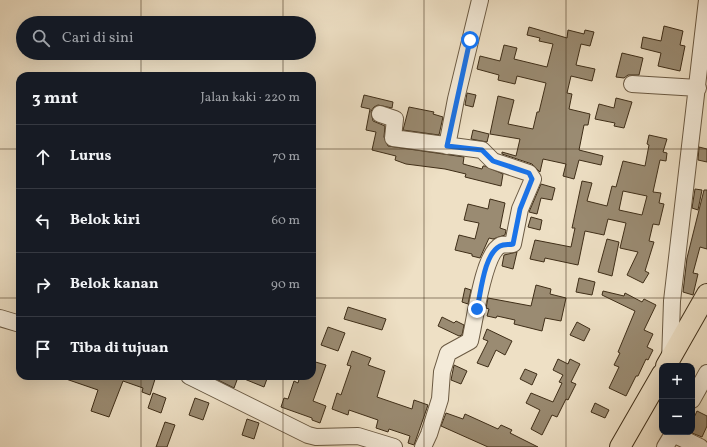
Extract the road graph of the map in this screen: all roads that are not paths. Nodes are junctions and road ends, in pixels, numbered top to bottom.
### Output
1 (480, 0) edge
2 (706, 0) edge
3 (632, 84) dead end
4 (698, 88) junction
5 (380, 114) dead end
6 (447, 146) junction
7 (707, 294) edge
8 (0, 318) edge
9 (16, 323) edge
10 (666, 363) edge
11 (668, 363) edge
12 (707, 373) edge
13 (659, 379) edge
14 (197, 380) edge
15 (693, 399) edge
16 (670, 438) edge
17 (394, 447) edge
18 (423, 447) edge
19 (620, 447) edge
20 (700, 447) edge

1 - 6 street
2 - 4 street
3 - 4 street
4 - 10 street
5 - 6 street
6 - 18 street
7 - 11 main road
8 - 9 street
12 - 15 street
13 - 19 main road
14 - 17 street
16 - 20 street

